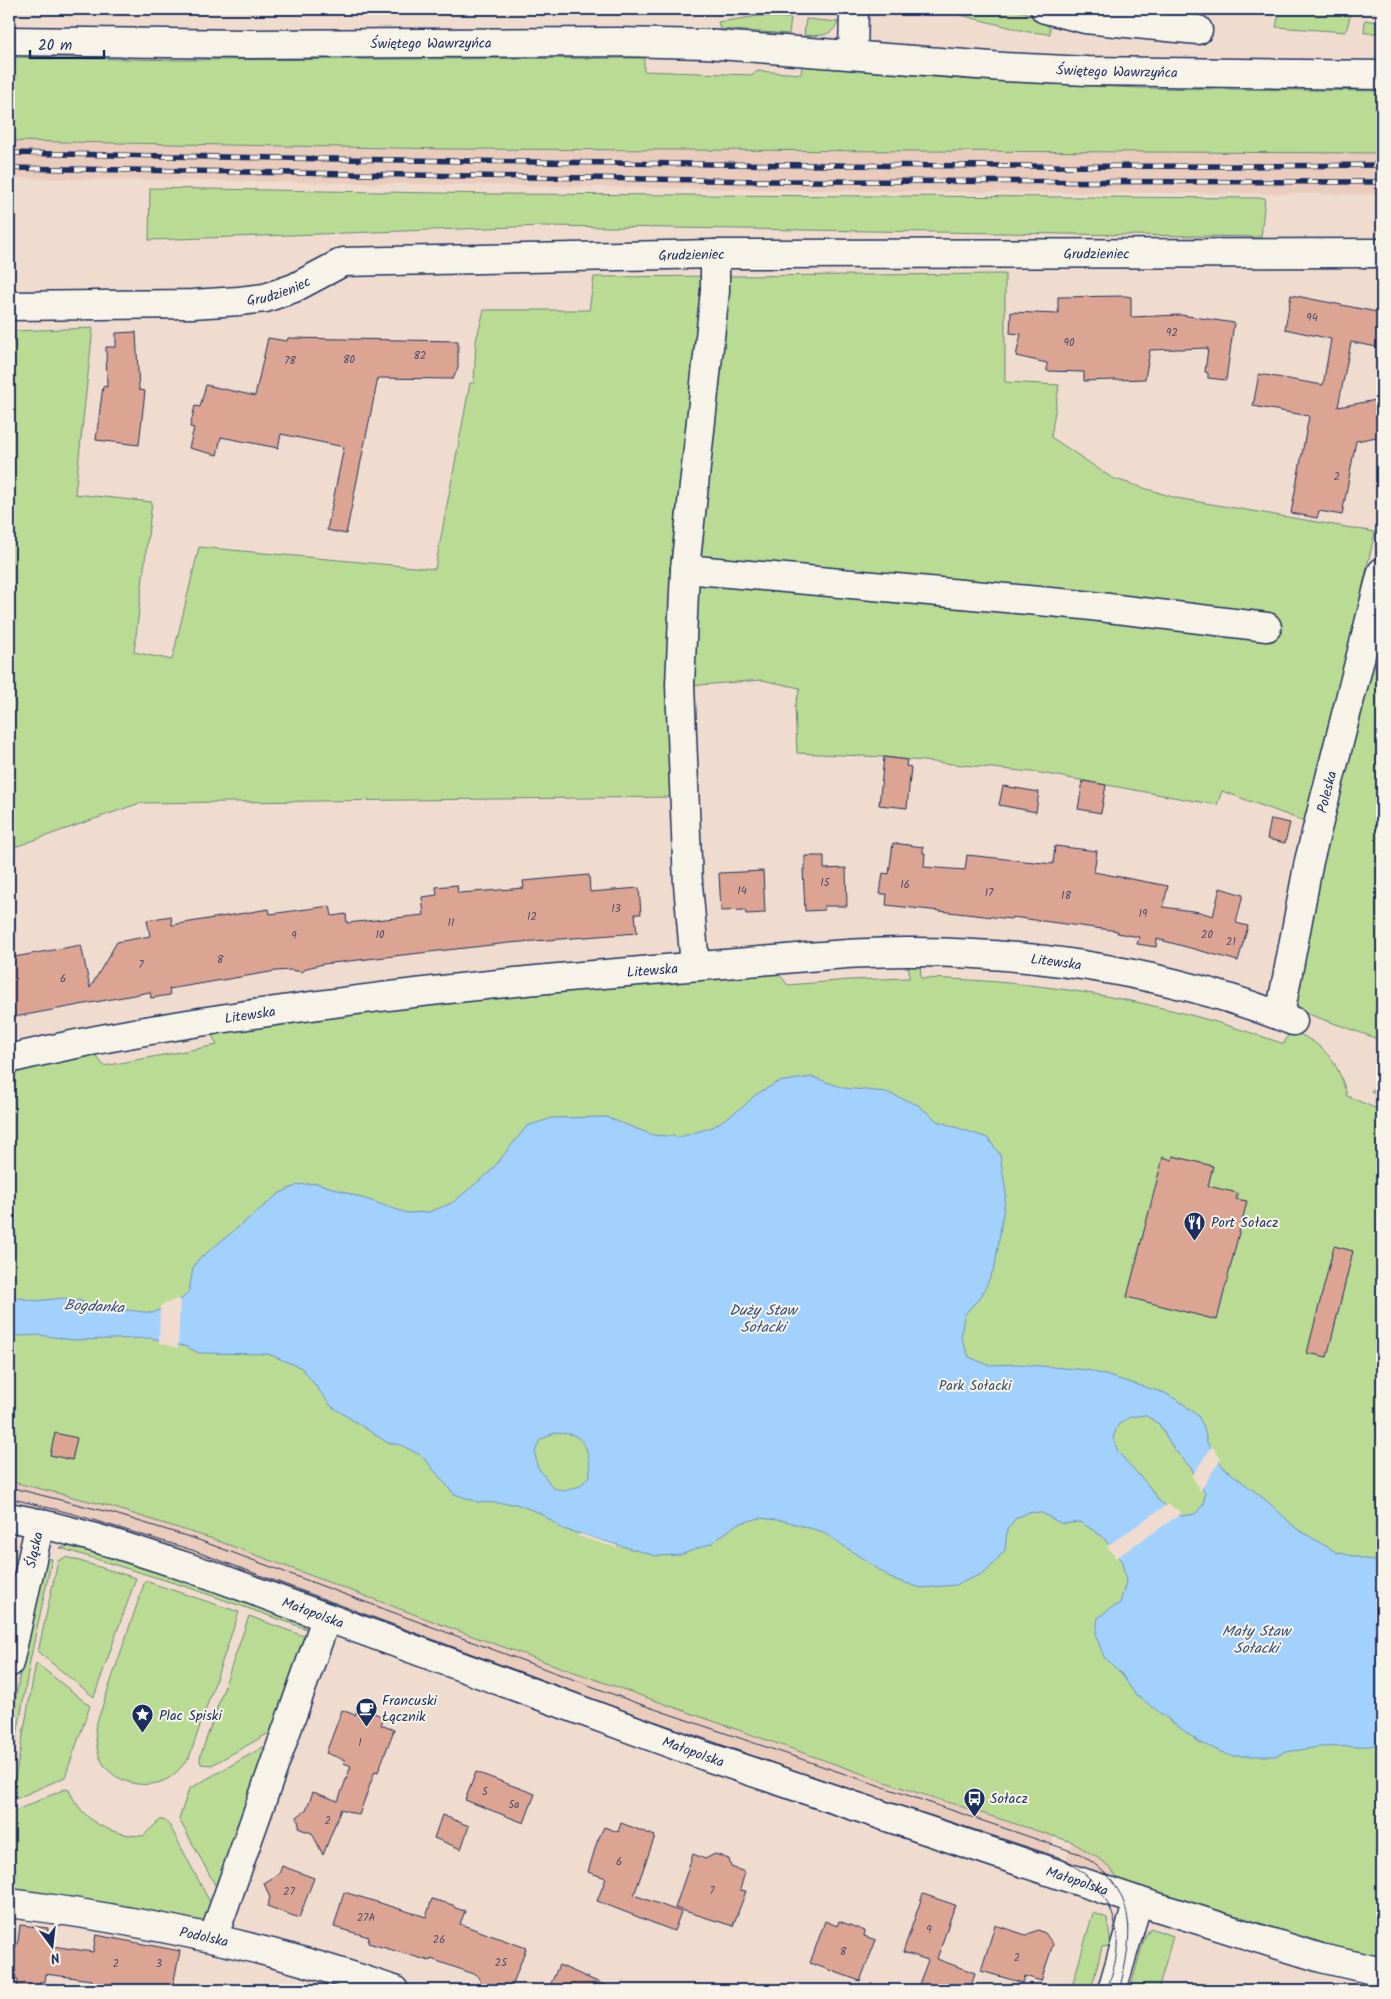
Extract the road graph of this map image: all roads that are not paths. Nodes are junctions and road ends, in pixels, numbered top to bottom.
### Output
1 (854, 9) edge
2 (1045, 9) edge
3 (1198, 30) dead end
4 (9, 41) edge
5 (853, 55) junction
6 (1382, 75) edge
7 (1382, 253) edge
8 (715, 254) junction
9 (9, 306) edge
10 (685, 569) junction
11 (1382, 572) edge
12 (1267, 627) dead end
13 (694, 966) junction
14 (1287, 1018) joint
15 (9, 1059) edge
16 (9, 1517) edge
17 (40, 1523) junction
18 (326, 1619) junction
19 (9, 1663) edge
20 (1138, 1901) junction
21 (9, 1903) edge
22 (214, 1938) junction
23 (1382, 1972) edge
24 (394, 1990) edge
25 (1112, 1990) edge

1 - 5 street
2 - 3 street
4 - 5 street, Świętego Wawrzyńca
5 - 6 street, Świętego Wawrzyńca
7 - 8 street, Grudzieniec
8 - 9 street, Grudzieniec
8 - 10 street
10 - 12 street
10 - 13 street
11 - 14 street, Poleska
13 - 14 street, Litewska
13 - 15 street, Litewska
16 - 17 street, Małopolska
17 - 18 street, Małopolska
17 - 19 street, Śląska
18 - 20 street, Małopolska
18 - 22 street
20 - 23 street, Małopolska
20 - 25 street
21 - 22 street, Podolska
22 - 24 street, Podolska

